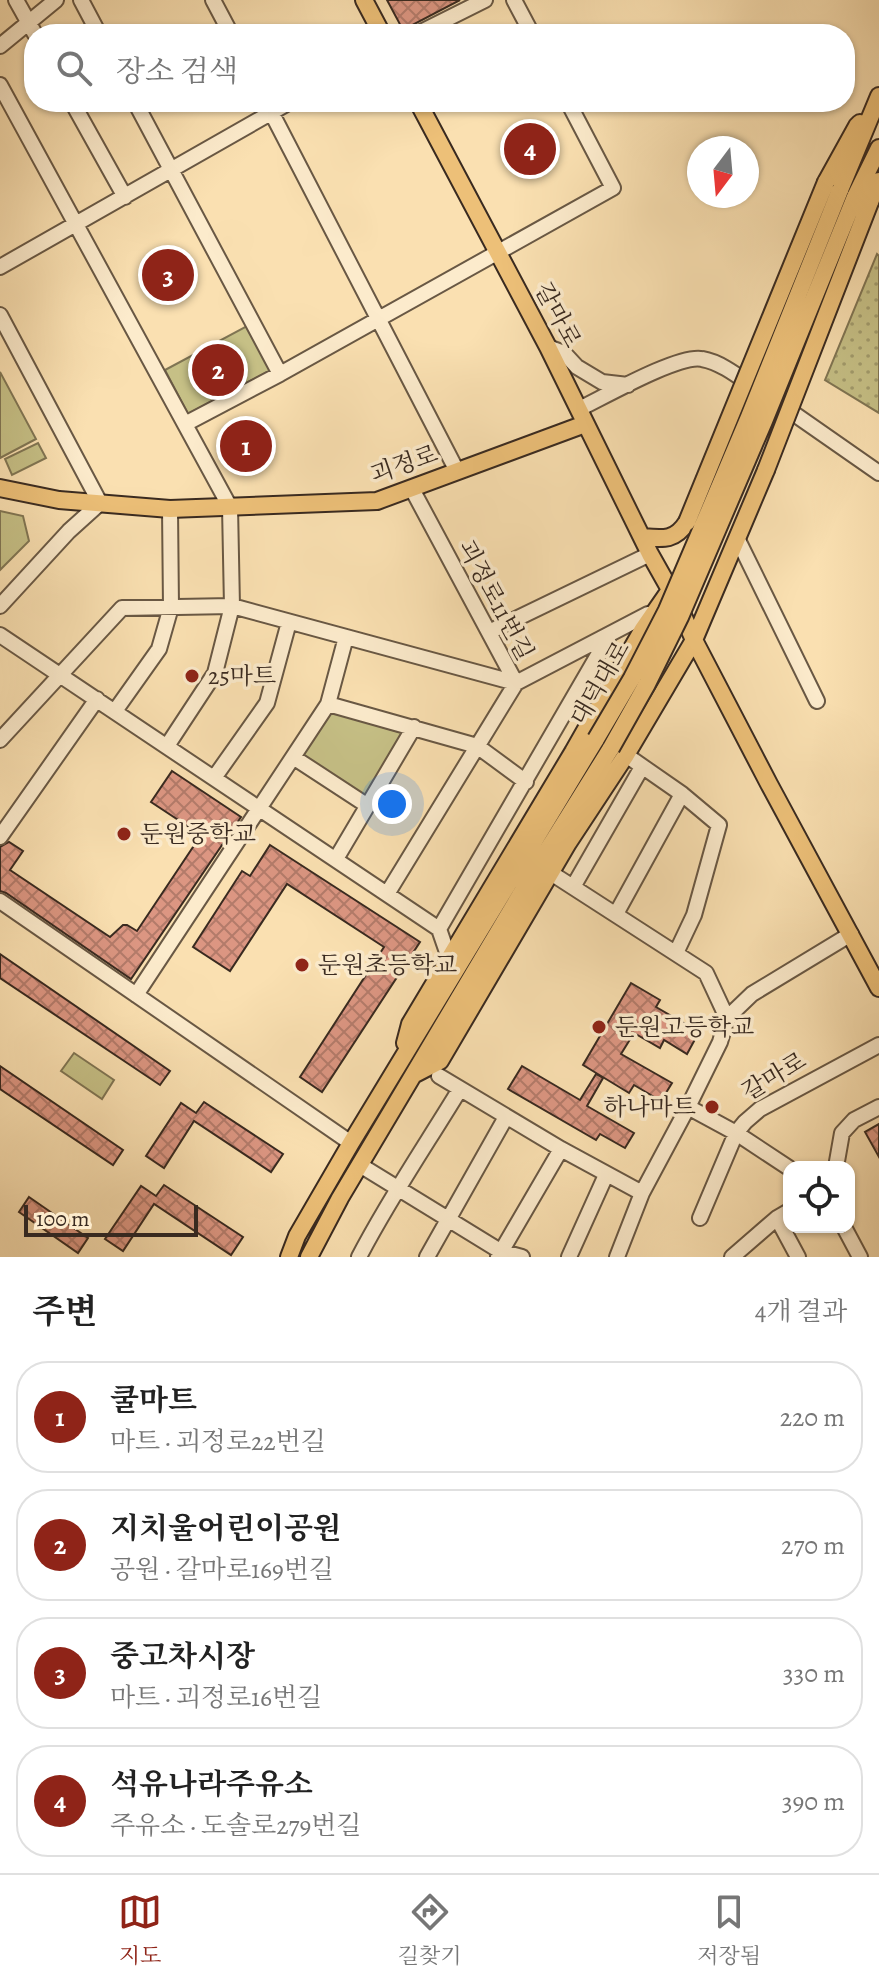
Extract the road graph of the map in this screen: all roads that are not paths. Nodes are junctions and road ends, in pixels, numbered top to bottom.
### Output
1 (16, 0) edge
2 (56, 0) edge
3 (81, 0) edge
4 (213, 0) edge
5 (364, 0) edge
6 (485, 0) edge
7 (514, 0) edge
8 (30, 24) edge
9 (35, 24) edge
10 (94, 24) edge
11 (226, 24) edge
12 (377, 24) edge
13 (437, 24) edge
14 (527, 24) edge
15 (24, 32) edge
16 (0, 46) edge
17 (0, 85) edge
18 (879, 96) edge
19 (78, 112) edge
20 (140, 112) edge
21 (261, 112) edge
22 (272, 112) edge
23 (423, 112) edge
24 (573, 112) edge
25 (879, 148) edge
26 (172, 170) junction
27 (879, 181) edge
28 (848, 193) junction
29 (125, 197) junction
30 (76, 224) junction
31 (497, 252) junction
32 (0, 267) edge
33 (0, 315) edge
34 (378, 319) junction
35 (548, 347) junction
36 (280, 374) junction
37 (628, 385) junction
38 (582, 416) junction
39 (185, 424) junction
40 (457, 471) junction
41 (879, 473) edge
42 (0, 488) edge
43 (412, 489) junction
44 (100, 503) junction
45 (230, 507) junction
46 (170, 509) junction
47 (642, 537) junction
48 (738, 540) junction
49 (650, 554) junction
50 (670, 590) junction
51 (0, 606) edge
52 (232, 606) junction
53 (171, 607) junction
54 (648, 614) dead end
55 (289, 622) junction
56 (489, 632) junction
57 (0, 635) edge
58 (609, 636) junction
59 (346, 637) junction
60 (694, 640) junction
61 (61, 675) junction
62 (516, 683) junction
63 (97, 699) junction
64 (817, 701) dead end
65 (328, 704) junction
66 (115, 711) junction
67 (414, 727) junction
68 (0, 740) edge
69 (167, 746) junction
70 (477, 746) junction
71 (611, 747) junction
72 (293, 757) junction
73 (642, 767) junction
74 (214, 778) junction
75 (526, 782) junction
76 (682, 794) junction
77 (368, 806) junction
78 (259, 808) junction
79 (0, 837) edge
80 (336, 859) junction
81 (551, 873) junction
82 (573, 887) junction
83 (387, 894) junction
84 (0, 901) edge
85 (616, 914) junction
86 (439, 929) junction
87 (851, 934) junction
88 (490, 948) junction
89 (676, 953) junction
90 (449, 958) junction
91 (879, 988) edge
92 (481, 994) junction
93 (136, 995) junction
94 (727, 1018) junction
95 (879, 1045) edge
96 (399, 1064) junction
97 (413, 1075) junction
98 (439, 1076) dead end
99 (460, 1089) junction
100 (688, 1107) junction
101 (879, 1107) edge
102 (506, 1117) junction
103 (736, 1133) junction
104 (351, 1143) junction
105 (561, 1149) junction
106 (837, 1161) edge
107 (783, 1164) edge
108 (360, 1165) junction
109 (606, 1175) junction
110 (399, 1188) junction
111 (642, 1193) junction
112 (783, 1214) edge
113 (700, 1218) dead end
114 (447, 1219) junction
115 (790, 1233) edge
116 (847, 1233) edge
117 (499, 1254) edge
118 (289, 1257) edge
119 (309, 1257) edge
120 (359, 1257) edge
121 (427, 1257) edge
122 (522, 1257) edge
123 (569, 1257) edge
124 (617, 1257) edge
125 (732, 1257) edge
126 (798, 1257) edge
127 (860, 1257) edge

1 - 8 street
2 - 9 street
3 - 10 street
4 - 11 street
5 - 12 main road
6 - 13 street
7 - 14 street
15 - 16 street
17 - 30 street
18 - 28 main road, 대덕대로
19 - 29 street
20 - 26 street
21 - 26 street
22 - 34 street
23 - 31 main road, 갈마로
24 - 31 street
25 - 28 main road, 대덕대로
26 - 29 street
26 - 36 street
27 - 28 main road
28 - 47 main road, bridge
28 - 48 main road, bridge
28 - 71 main road, 대덕대로, bridge
29 - 30 street
30 - 32 street
30 - 39 street
31 - 34 street
31 - 35 main road, 갈마로
33 - 44 street
34 - 36 street
34 - 40 street
35 - 37 street
35 - 38 main road, 갈마로
36 - 39 street
37 - 38 street
37 - 41 street
38 - 40 main road, 괴정로
38 - 47 main road, 갈마로
39 - 45 street
40 - 43 main road, 괴정로
42 - 44 main road, 괴정로
43 - 45 main road, 괴정로
43 - 56 street, 괴정로11번길
44 - 46 main road, 괴정로
44 - 51 street
45 - 46 main road, 괴정로
45 - 52 street
46 - 53 street
47 - 49 main road, 갈마로
48 - 60 main road
48 - 64 street
49 - 50 main road, 갈마로
49 - 56 street
50 - 60 main road, 갈마로
50 - 90 main road
52 - 53 street
52 - 55 street
52 - 69 street
53 - 61 street
53 - 66 street
54 - 58 street
55 - 59 street
55 - 74 street
56 - 62 street, 괴정로11번길
57 - 61 street
58 - 62 street
58 - 75 street
59 - 62 street
59 - 65 street
60 - 71 main road
60 - 87 main road, 갈마로
61 - 63 street
61 - 68 street
62 - 70 street, 괴정로11번길
63 - 66 street
63 - 79 street
65 - 67 street
65 - 72 street
66 - 69 street
67 - 70 street
67 - 77 street
69 - 74 street
70 - 75 street
70 - 83 street, 괴정로11번길
71 - 73 street
71 - 81 main road
71 - 88 main road, 대덕대로
71 - 96 main road, 대덕대로
72 - 77 street
72 - 78 street
73 - 76 street
73 - 82 street
74 - 78 street
75 - 86 street
76 - 85 street
76 - 89 street
77 - 80 street
78 - 80 street
78 - 93 street
80 - 83 street
81 - 82 street
81 - 92 main road
82 - 85 street
83 - 86 street
84 - 93 street
85 - 89 street
86 - 90 street
87 - 91 main road, 갈마로
87 - 94 street
88 - 92 main road
88 - 97 main road, 대덕대로
89 - 94 street
90 - 96 main road
92 - 97 main road
93 - 104 street
94 - 100 street
95 - 103 street, 갈마로
96 - 104 main road, 대덕대로
97 - 108 main road, 대덕대로
98 - 99 street
99 - 102 street
99 - 110 street
100 - 103 street
100 - 111 street
101 - 106 street
102 - 105 street
102 - 114 street
103 - 107 street
103 - 113 street, 갈마로
104 - 118 main road, 대덕대로
105 - 109 street
105 - 117 street
108 - 110 street
108 - 119 main road, 대덕대로
109 - 111 street
109 - 123 street
110 - 114 street
110 - 120 street
111 - 124 street
112 - 125 street
114 - 117 street
114 - 121 street
115 - 126 street
116 - 127 street
117 - 122 street

